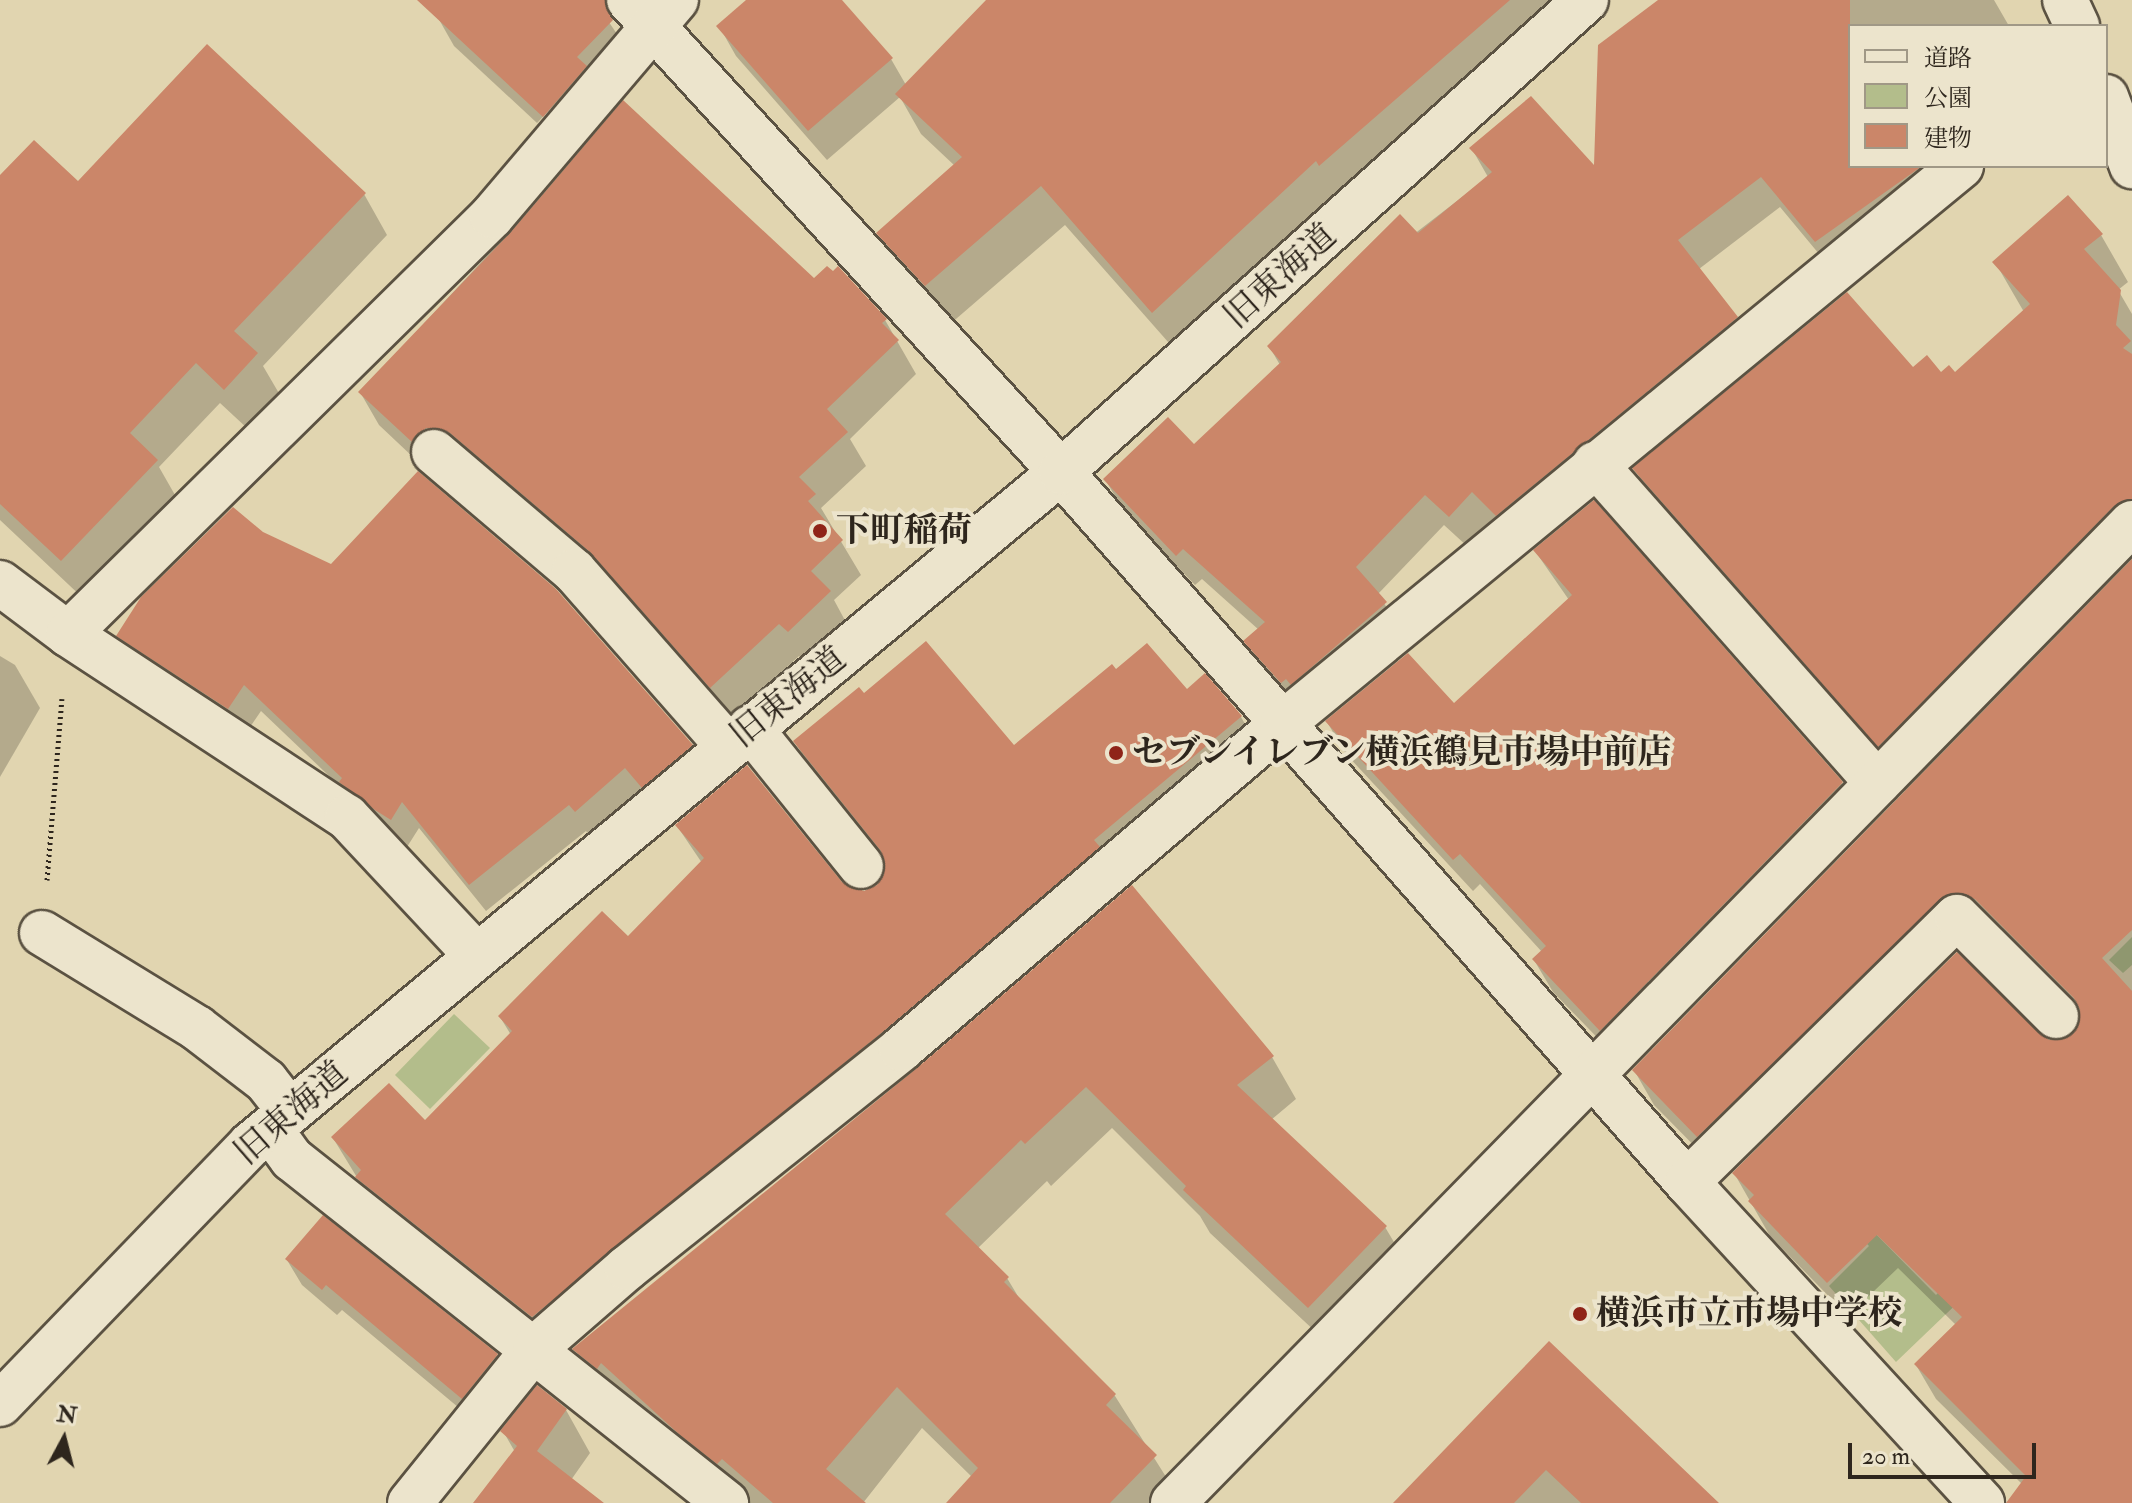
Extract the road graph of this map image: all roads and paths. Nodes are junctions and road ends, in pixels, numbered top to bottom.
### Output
1 (1586, 0) edge
2 (2065, 0) edge
3 (652, 8) edge
4 (2076, 24) edge
5 (2108, 102) edge
6 (2132, 166) edge
7 (1959, 168) edge
8 (434, 452) dead end
9 (1595, 464) junction
10 (1061, 472) junction
11 (2132, 523) edge
12 (0, 583) edge
13 (68, 634) junction
14 (1282, 724) junction
15 (739, 737) junction
16 (1877, 783) junction
17 (861, 866) dead end
18 (42, 933) joint
19 (475, 954) junction
20 (2056, 1016) dead end
21 (1591, 1073) junction
22 (280, 1120) junction
23 (1687, 1182) junction
24 (535, 1348) junction
25 (0, 1404) edge
26 (410, 1503) edge
27 (726, 1503) edge
28 (1173, 1503) edge
29 (1982, 1503) edge

1 - 10 street, 旧東海道
2 - 4 street
3 - 10 street
3 - 13 street
5 - 6 street
7 - 9 street
8 - 15 street
9 - 14 street
9 - 16 street
10 - 14 street
10 - 15 street, 旧東海道
11 - 16 street
12 - 13 street
13 - 18 path
13 - 19 street
14 - 21 street
14 - 24 street
15 - 17 street
15 - 19 street, 旧東海道
16 - 21 street
18 - 22 street
19 - 22 street, 旧東海道
20 - 23 street
21 - 23 street
21 - 28 street
22 - 24 street
22 - 25 street, 旧東海道
23 - 29 street
24 - 26 street
24 - 27 street

